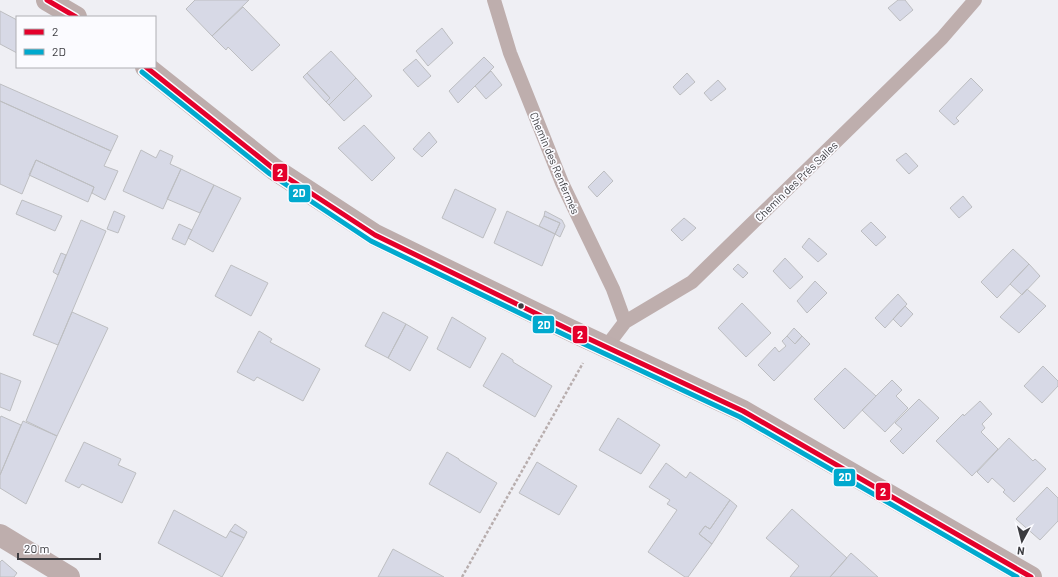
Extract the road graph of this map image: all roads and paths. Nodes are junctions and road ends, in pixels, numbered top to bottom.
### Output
1 (46, 0) edge
2 (494, 0) edge
3 (975, 0) edge
4 (74, 16) edge
5 (147, 68) edge
6 (624, 322) junction
7 (600, 344) junction
8 (0, 535) edge
9 (69, 577) edge
10 (462, 577) edge
11 (1030, 577) edge

1 - 4 main road
2 - 6 lane, Chemin des Renfermés
3 - 6 lane, Chemin des Prés Salles
5 - 7 main road
6 - 7 lane, Chemin des Prés Salles
7 - 10 path
7 - 11 main road
8 - 9 street

